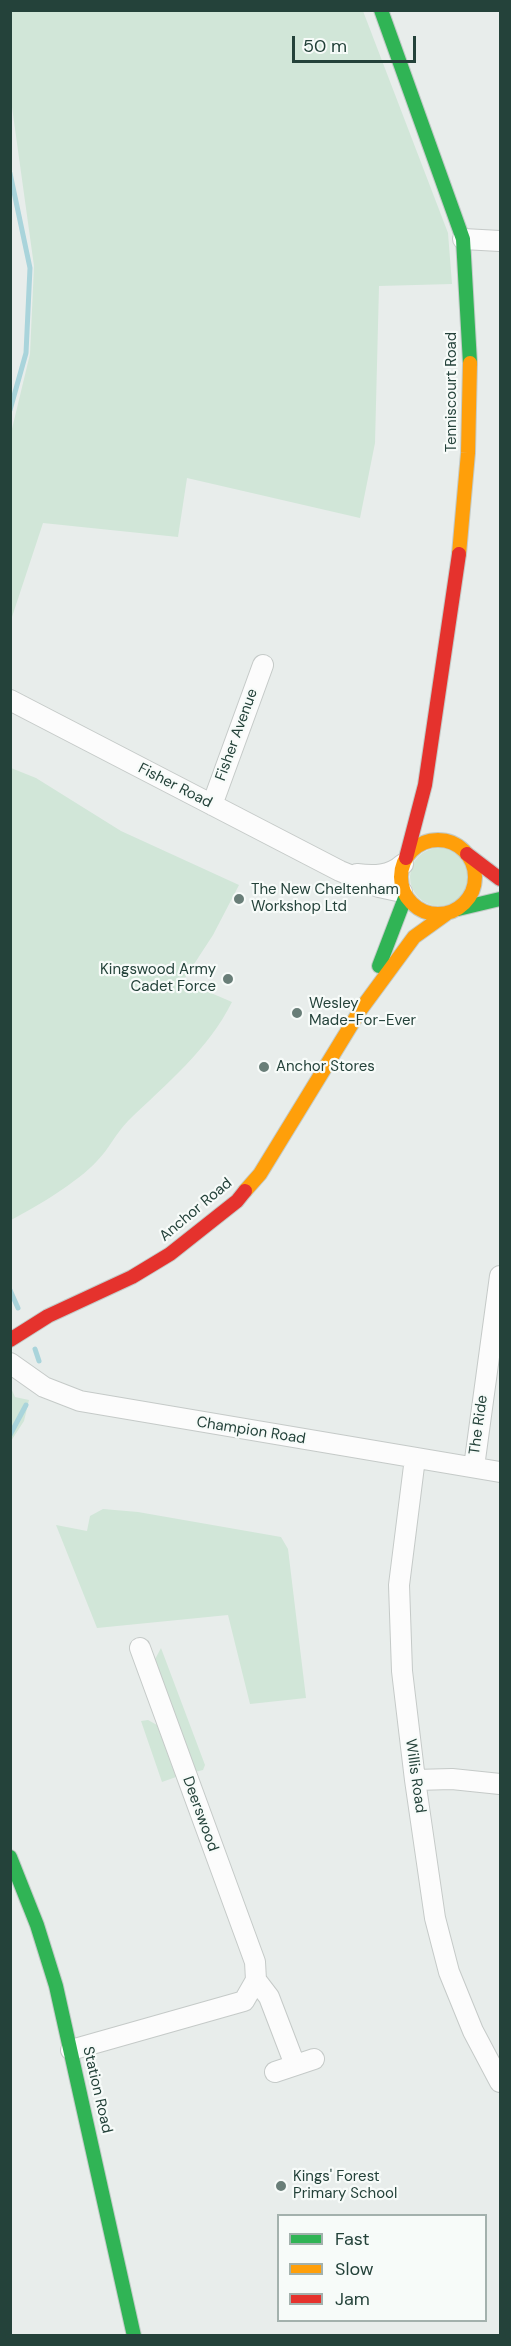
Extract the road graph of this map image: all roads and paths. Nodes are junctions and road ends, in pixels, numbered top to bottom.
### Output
1 (381, 10) edge
2 (463, 239) junction
3 (501, 241) edge
4 (263, 666) dead end
5 (10, 700) edge
6 (425, 785) junction
7 (212, 805) junction
8 (463, 850) junction
9 (404, 861) junction
10 (340, 871) junction
11 (501, 879) edge
12 (403, 895) junction
13 (501, 899) edge
14 (452, 911) junction
15 (361, 1009) junction
16 (501, 1276) edge
17 (10, 1340) edge
18 (10, 1363) edge
19 (415, 1458) junction
20 (474, 1467) junction
21 (501, 1472) edge
22 (140, 1648) dead end
23 (415, 1780) junction
24 (501, 1784) edge
25 (10, 1857) edge
26 (256, 1980) junction
27 (71, 2050) junction
28 (314, 2059) dead end
29 (295, 2065) junction
30 (275, 2072) dead end
31 (501, 2082) edge
32 (134, 2336) edge

1 - 2 street, Tenniscourt Road
2 - 3 street
2 - 6 street, Tenniscourt Road
4 - 7 street, Fisher Avenue
5 - 7 street, Fisher Road
6 - 8 street, Tenniscourt Road
6 - 9 street, Tenniscourt Road
7 - 10 street, Fisher Road
8 - 9 street
8 - 11 street, Tenniscourt Road
8 - 14 street
9 - 10 street, Fisher Road
9 - 12 street
10 - 12 street, Fisher Road
12 - 14 street
12 - 15 street, Anchor Road
13 - 14 street
14 - 15 street, Anchor Road
15 - 17 street, Anchor Road
16 - 20 street, The Ride
18 - 19 street, Champion Road
19 - 20 street, Champion Road
19 - 23 street, Willis Road
20 - 21 street, Champion Road
22 - 26 street, Deerswood
23 - 24 street
23 - 31 street, Willis Road
25 - 27 street, Station Road
26 - 27 street
26 - 29 street, Deerswood
27 - 32 street, Station Road
28 - 29 street
29 - 30 street

